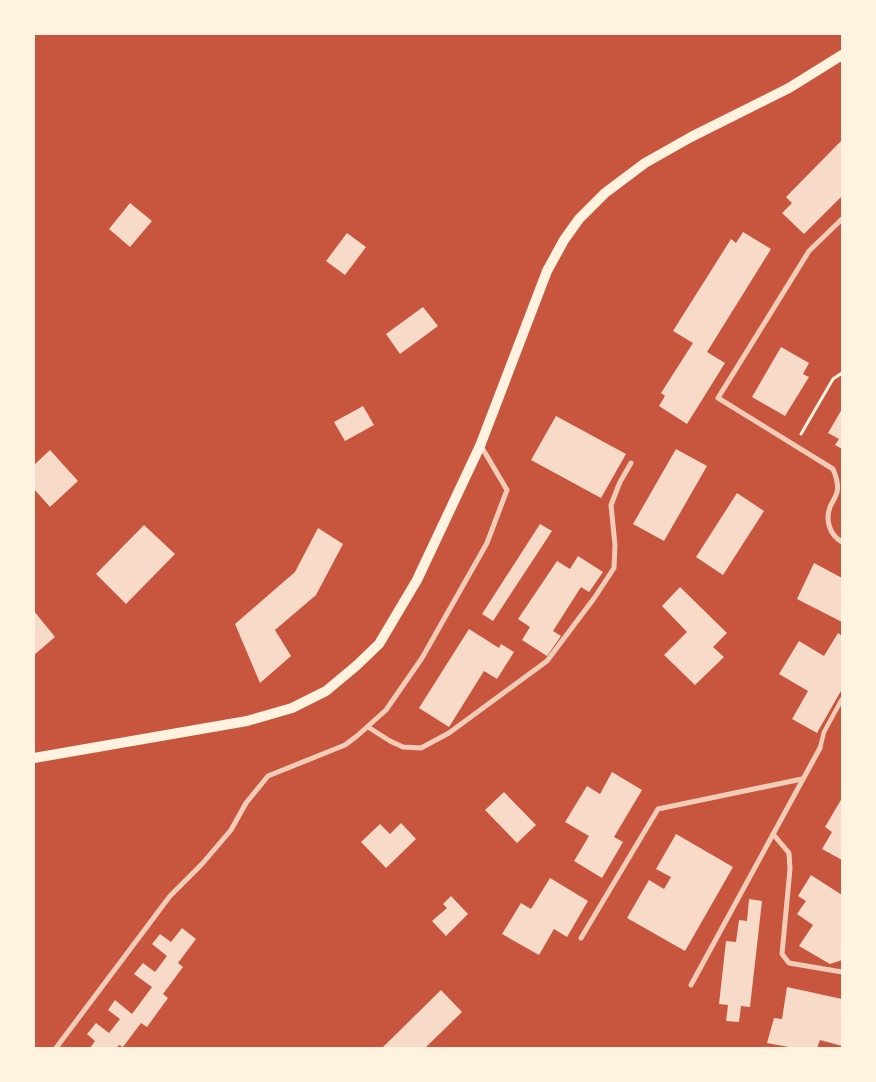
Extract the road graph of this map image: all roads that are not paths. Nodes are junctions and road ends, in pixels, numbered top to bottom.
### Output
1 (842, 55) edge
2 (842, 219) edge
3 (480, 446) junction
4 (631, 463) dead end
5 (842, 542) edge
6 (842, 699) edge
7 (368, 727) junction
8 (820, 748) joint
9 (34, 758) edge
10 (802, 779) junction
11 (773, 834) junction
12 (581, 938) dead end
13 (842, 972) edge
14 (691, 984) dead end
15 (56, 1048) edge

1 - 3 main road
2 - 5 street
3 - 7 street
3 - 9 main road
4 - 7 street
6 - 8 street
7 - 15 street
8 - 10 street
10 - 11 street
10 - 12 street
11 - 13 street
11 - 14 street

